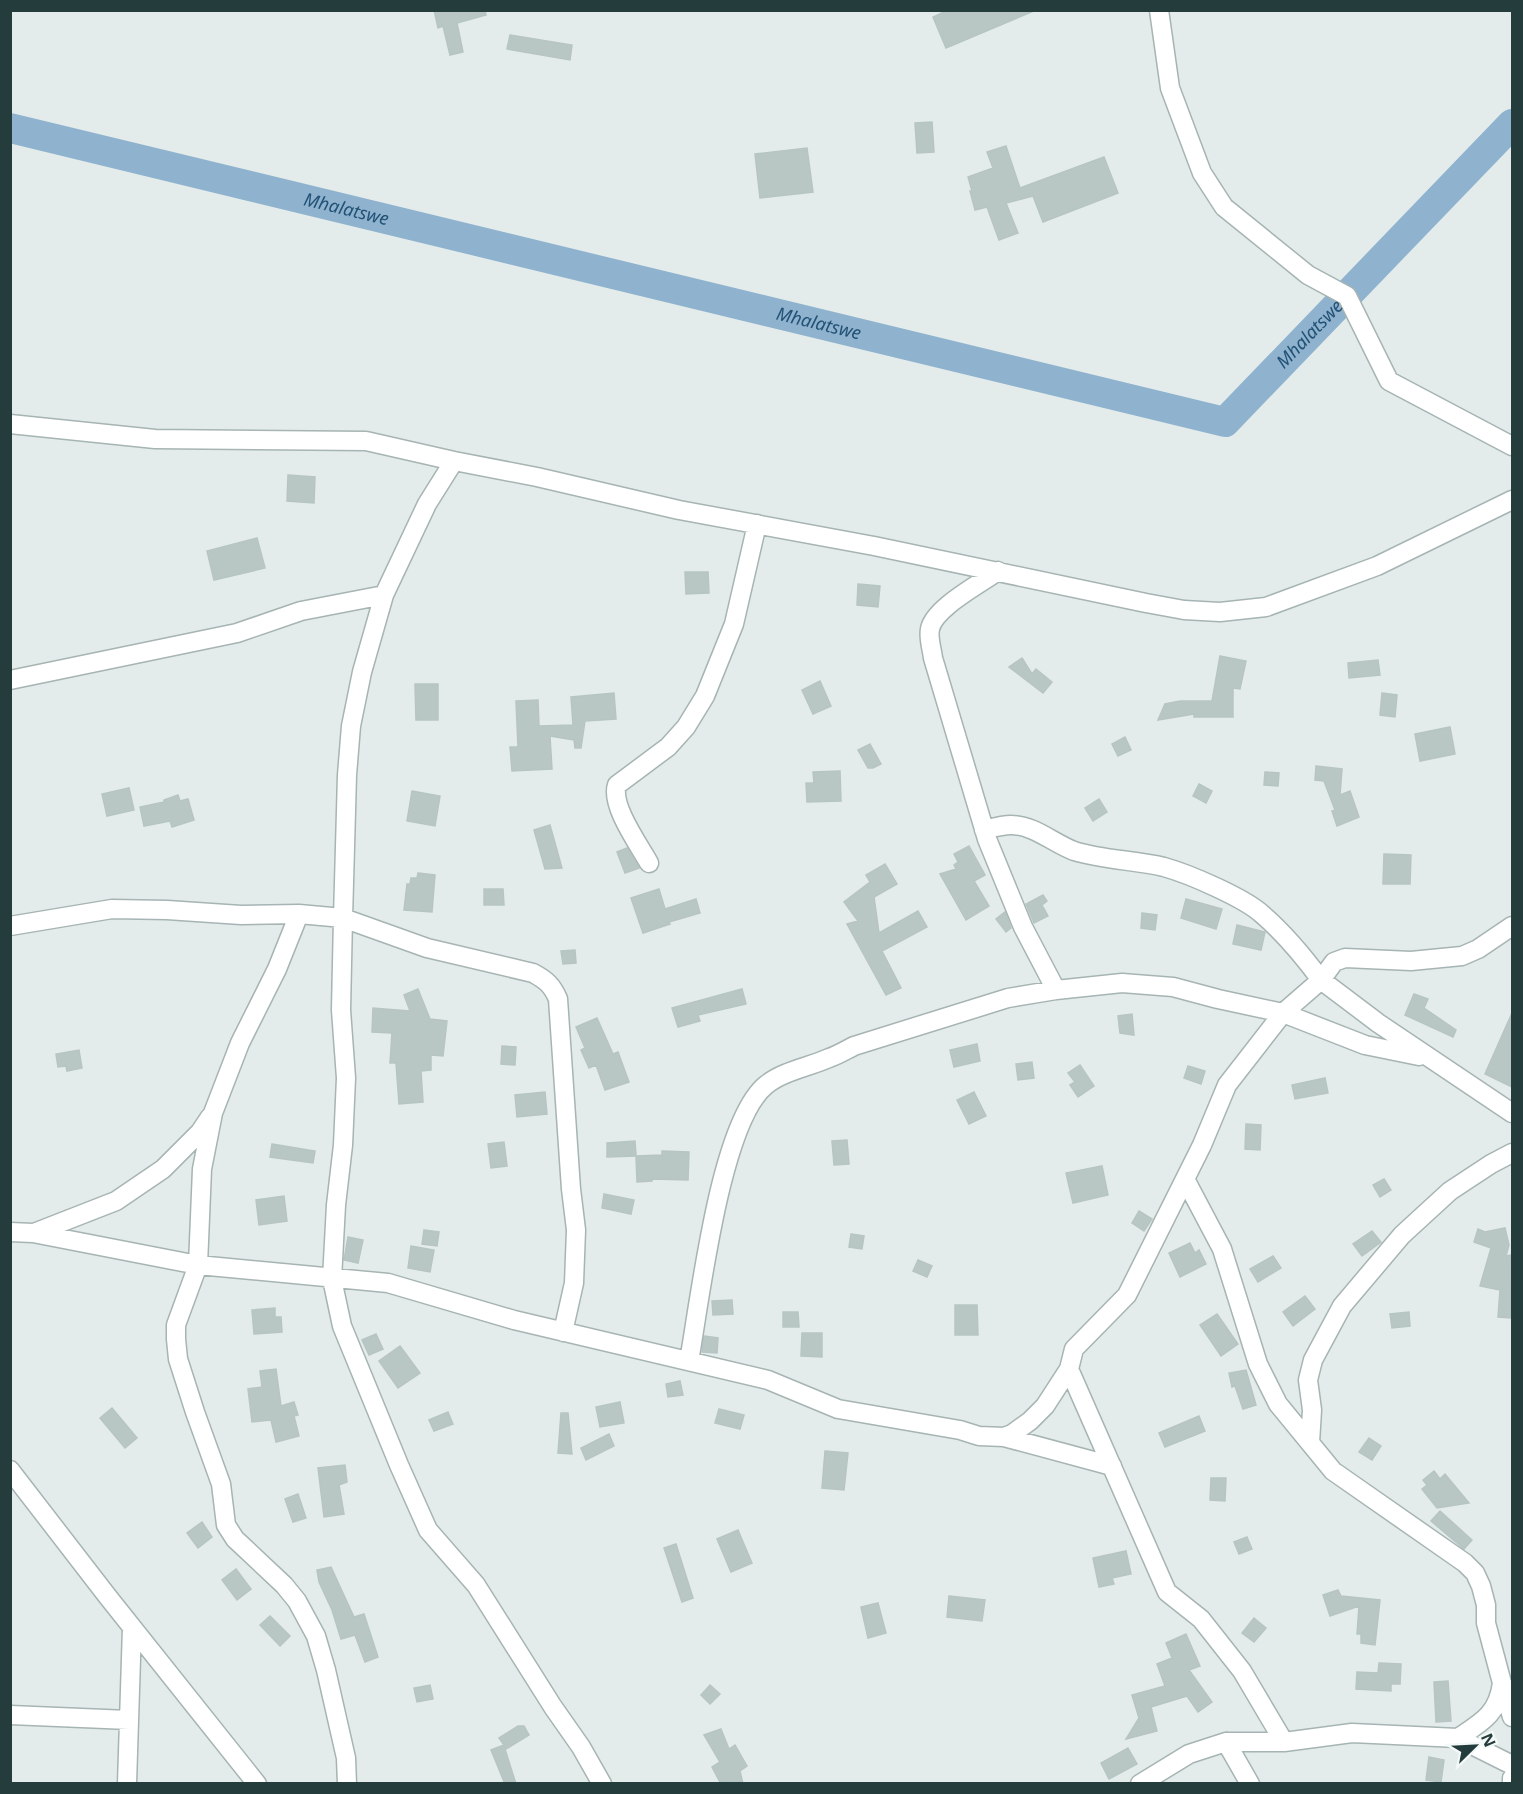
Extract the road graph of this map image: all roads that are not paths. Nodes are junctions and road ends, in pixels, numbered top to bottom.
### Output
1 (1159, 10) edge
2 (10, 424) edge
3 (1512, 446) edge
4 (454, 461) junction
5 (1512, 500) edge
6 (757, 524) junction
7 (998, 571) junction
8 (384, 595) junction
9 (10, 680) edge
10 (984, 830) junction
11 (649, 863) dead end
12 (300, 914) junction
13 (343, 918) junction
14 (10, 926) edge
15 (1512, 926) edge
16 (1321, 980) junction
17 (1056, 990) junction
18 (1283, 1013) junction
19 (1429, 1059) junction
20 (213, 1113) junction
21 (1512, 1113) edge
22 (1512, 1153) edge
23 (1185, 1179) junction
24 (10, 1232) edge
25 (33, 1233) junction
26 (198, 1265) junction
27 (332, 1279) junction
28 (563, 1332) junction
29 (689, 1361) junction
30 (1069, 1369) junction
31 (1004, 1437) junction
32 (1310, 1443) junction
33 (1112, 1466) junction
34 (10, 1470) edge
35 (132, 1628) junction
36 (1502, 1683) junction
37 (10, 1714) edge
38 (1512, 1717) edge
39 (129, 1720) junction
40 (1458, 1738) junction
41 (1226, 1742) junction
42 (1284, 1742) junction
43 (1512, 1765) edge
44 (1512, 1778) edge
45 (127, 1784) edge
46 (257, 1784) edge
47 (347, 1784) edge
48 (602, 1784) edge
49 (1140, 1784) edge
50 (1250, 1784) edge
51 (1512, 1784) edge

1 - 3 street
2 - 4 street
4 - 6 street
4 - 8 street
5 - 7 street
6 - 7 street
6 - 11 street
7 - 10 street
8 - 9 street
8 - 13 street
10 - 16 street
10 - 17 street
12 - 13 street
12 - 14 street
12 - 20 street
13 - 27 street
13 - 28 street
15 - 16 street
16 - 18 street
16 - 19 street
17 - 18 street
17 - 29 street
18 - 19 street
18 - 23 street
19 - 21 street
20 - 25 street
20 - 26 street
22 - 32 street
23 - 30 street
23 - 32 street
24 - 25 street
25 - 26 street
26 - 27 street
26 - 47 street
27 - 28 street
27 - 48 street
28 - 29 street
29 - 31 street
30 - 31 street
30 - 33 street
31 - 33 street
32 - 36 street
33 - 42 street
34 - 35 street
35 - 39 street
35 - 46 street
36 - 38 street
36 - 40 street
37 - 39 street
39 - 45 street
40 - 42 street
40 - 43 street
41 - 42 street
41 - 49 street
41 - 50 street
44 - 51 street

